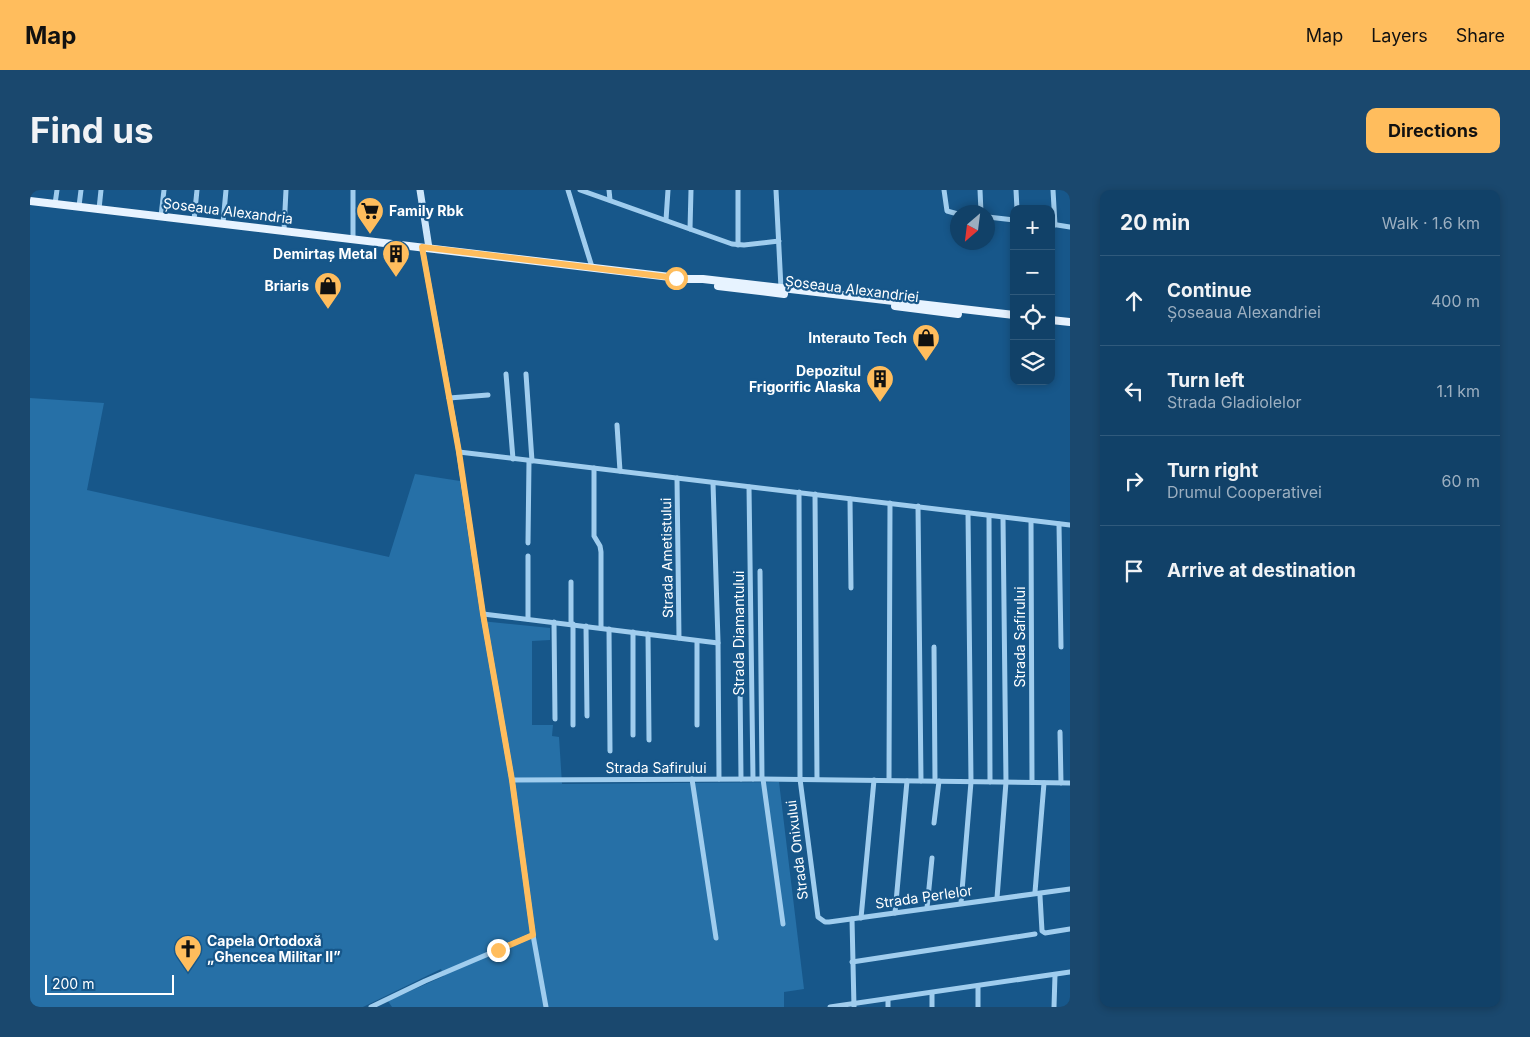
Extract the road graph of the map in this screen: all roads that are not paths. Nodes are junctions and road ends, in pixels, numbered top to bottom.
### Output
1 (57, 190) edge
2 (81, 190) edge
3 (101, 190) edge
4 (164, 190) edge
5 (197, 190) edge
6 (226, 190) edge
7 (286, 190) edge
8 (353, 190) edge
9 (420, 190) edge
10 (568, 190) edge
11 (581, 190) edge
12 (610, 190) edge
13 (668, 190) edge
14 (691, 190) edge
15 (738, 190) edge
16 (776, 190) edge
17 (944, 190) edge
18 (980, 190) edge
19 (1016, 190) edge
20 (1053, 190) edge
21 (610, 200) junction
22 (30, 201) edge
23 (55, 204) junction
24 (981, 205) edge
25 (1017, 205) edge
26 (1053, 205) edge
27 (79, 206) junction
28 (99, 209) junction
29 (950, 212) edge
30 (161, 216) junction
31 (995, 218) edge
32 (194, 220) junction
33 (666, 220) junction
34 (1010, 220) edge
35 (223, 224) junction
36 (1055, 225) edge
37 (1070, 226) edge
38 (690, 229) junction
39 (284, 230) junction
40 (354, 238) junction
41 (778, 241) junction
42 (738, 245) junction
43 (425, 247) junction
44 (592, 267) junction
45 (687, 279) junction
46 (780, 288) junction
47 (1010, 315) edge
48 (1010, 320) edge
49 (1055, 320) edge
50 (1070, 322) edge
51 (1055, 325) edge
52 (1070, 327) edge
53 (506, 374) dead end
54 (526, 374) dead end
55 (488, 396) dead end
56 (450, 398) junction
57 (617, 425) dead end
58 (459, 452) junction
59 (514, 459) junction
60 (531, 461) junction
61 (594, 468) junction
62 (620, 471) junction
63 (677, 478) junction
64 (713, 483) junction
65 (749, 487) junction
66 (799, 492) junction
67 (815, 494) junction
68 (850, 499) junction
69 (890, 503) junction
70 (918, 506) junction
71 (968, 513) junction
72 (989, 516) junction
73 (1003, 518) junction
74 (1031, 521) junction
75 (1059, 524) junction
76 (1070, 525) edge
77 (528, 543) dead end
78 (528, 556) dead end
79 (760, 570) dead end
80 (571, 582) dead end
81 (851, 588) dead end
82 (483, 614) junction
83 (528, 619) junction
84 (554, 622) junction
85 (572, 624) junction
86 (586, 626) junction
87 (601, 628) junction
88 (610, 629) junction
89 (633, 632) junction
90 (648, 634) junction
91 (679, 638) junction
92 (697, 641) junction
93 (718, 643) junction
94 (934, 647) dead end
95 (1060, 647) dead end
96 (740, 682) dead end
97 (587, 716) dead end
98 (555, 719) dead end
99 (573, 725) dead end
100 (697, 725) dead end
101 (1060, 732) dead end
102 (633, 736) dead end
103 (649, 740) dead end
104 (610, 751) dead end
105 (692, 779) junction
106 (719, 779) junction
107 (741, 779) junction
108 (753, 779) junction
109 (763, 779) junction
110 (800, 779) junction
111 (817, 779) junction
112 (512, 780) junction
113 (874, 780) junction
114 (889, 780) junction
115 (907, 780) junction
116 (921, 781) junction
117 (937, 781) junction
118 (971, 782) junction
119 (990, 782) junction
120 (1006, 782) junction
121 (1032, 782) junction
122 (1044, 783) junction
123 (1060, 783) junction
124 (1070, 783) edge
125 (934, 824) dead end
126 (932, 858) dead end
127 (1070, 888) edge
128 (1034, 892) junction
129 (1040, 896) dead end
130 (997, 898) junction
131 (960, 903) junction
132 (927, 908) junction
133 (895, 913) junction
134 (818, 917) joint
135 (861, 918) junction
136 (852, 919) junction
137 (783, 924) dead end
138 (1070, 929) edge
139 (1035, 934) dead end
140 (533, 935) junction
141 (716, 938) dead end
142 (852, 962) junction
143 (1070, 972) edge
144 (1055, 975) junction
145 (978, 986) junction
146 (932, 993) junction
147 (888, 999) junction
148 (384, 1001) junction
149 (854, 1005) edge
150 (371, 1007) edge
151 (388, 1007) edge
152 (546, 1007) edge
153 (830, 1007) edge
154 (888, 1007) edge
155 (932, 1007) edge
156 (978, 1007) edge
157 (1054, 1007) edge

1 - 23 street
2 - 27 street
3 - 28 street
4 - 30 street
5 - 32 street
6 - 35 street
7 - 39 street
8 - 40 street
9 - 43 street
10 - 44 street
11 - 21 street
12 - 21 street
13 - 33 street
14 - 38 street
15 - 42 street
16 - 41 street
17 - 29 street
18 - 24 street
19 - 25 street
20 - 26 street
21 - 33 street
22 - 23 main road, Șoseaua Alexandria
23 - 27 main road, Șoseaua Alexandria
27 - 28 main road, Șoseaua Alexandria
28 - 30 main road, Șoseaua Alexandria
30 - 32 main road, Șoseaua Alexandria
31 - 34 street
32 - 35 main road, Șoseaua Alexandria
33 - 38 street
35 - 39 main road, Șoseaua Alexandria
36 - 37 street
38 - 42 street
39 - 40 main road, Șoseaua Alexandria
40 - 43 main road, Șoseaua Alexandria
41 - 42 street
41 - 46 street
43 - 44 main road, Șoseaua Alexandriei
43 - 56 street
44 - 45 main road, Șoseaua Alexandriei
45 - 46 main road, Șoseaua Alexandriei
45 - 48 main road, Șoseaua Alexandriei
46 - 47 main road, Șoseaua Alexandriei
49 - 50 main road
51 - 52 main road
53 - 59 street
54 - 60 street
55 - 56 street
56 - 58 street
57 - 62 street
58 - 59 street
58 - 82 street
59 - 60 street
60 - 61 street
60 - 77 street
61 - 62 street
61 - 87 street
62 - 63 street
63 - 64 street
63 - 91 street, Strada Ametistului
64 - 65 street
64 - 93 street
65 - 66 street
65 - 108 street, Strada Diamantului
66 - 67 street
66 - 110 street
67 - 68 street
67 - 111 street
68 - 69 street
68 - 81 street
69 - 70 street
69 - 114 street
70 - 71 street
70 - 116 street
71 - 72 street
71 - 118 street
72 - 73 street
72 - 119 street
73 - 74 street
73 - 120 street, Strada Safirului
74 - 75 street
74 - 121 street, Strada Safirului
75 - 76 street
75 - 95 street
78 - 83 street
79 - 109 street
80 - 85 street
82 - 83 street, Strada Ametistului
82 - 112 street
83 - 84 street, Strada Ametistului
84 - 85 street, Strada Ametistului
84 - 98 street
85 - 86 street, Strada Ametistului
85 - 99 street
86 - 87 street, Strada Ametistului
86 - 97 street
87 - 88 street, Strada Ametistului
88 - 89 street, Strada Ametistului
88 - 104 street
89 - 90 street, Strada Ametistului
89 - 102 street
90 - 91 street, Strada Ametistului
90 - 103 street, Strada Ametistului
91 - 92 street, Strada Ametistului
92 - 93 street, Strada Ametistului
92 - 100 street
93 - 106 street
94 - 117 street
96 - 107 street
101 - 123 street
105 - 106 street, Strada Safirului
105 - 112 street, Strada Safirului
105 - 141 street
106 - 107 street, Strada Safirului
107 - 108 street, Strada Safirului
108 - 109 street, Strada Safirului
109 - 110 street, Strada Safirului
109 - 137 street
110 - 111 street, Strada Safirului
110 - 134 street, Strada Onixului
111 - 113 street, Strada Safirului
112 - 140 street
113 - 114 street, Strada Safirului
113 - 135 street
114 - 115 street, Strada Safirului
115 - 116 street, Strada Safirului
115 - 133 street
116 - 117 street, Strada Safirului
117 - 118 street, Strada Safirului
117 - 125 street
118 - 119 street, Strada Safirului
118 - 131 street
119 - 120 street, Strada Safirului
120 - 121 street, Strada Safirului
120 - 130 street
121 - 122 street, Strada Safirului
122 - 123 street, Strada Safirului
122 - 128 street
123 - 124 street, Strada Safirului
126 - 132 street
127 - 128 street, Strada Perlelor
128 - 130 street, Strada Perlelor
129 - 138 street
130 - 131 street, Strada Perlelor
131 - 132 street, Strada Perlelor
132 - 133 street, Strada Perlelor
133 - 135 street, Strada Perlelor
134 - 136 street, Strada Perlelor
135 - 136 street, Strada Perlelor
136 - 142 street
139 - 142 street
140 - 148 street
140 - 152 street
142 - 149 street
143 - 144 street
144 - 145 street
144 - 157 street
145 - 146 street
145 - 156 street
146 - 147 street
146 - 155 street
147 - 149 street
147 - 154 street
148 - 150 street
148 - 151 street
149 - 153 street

